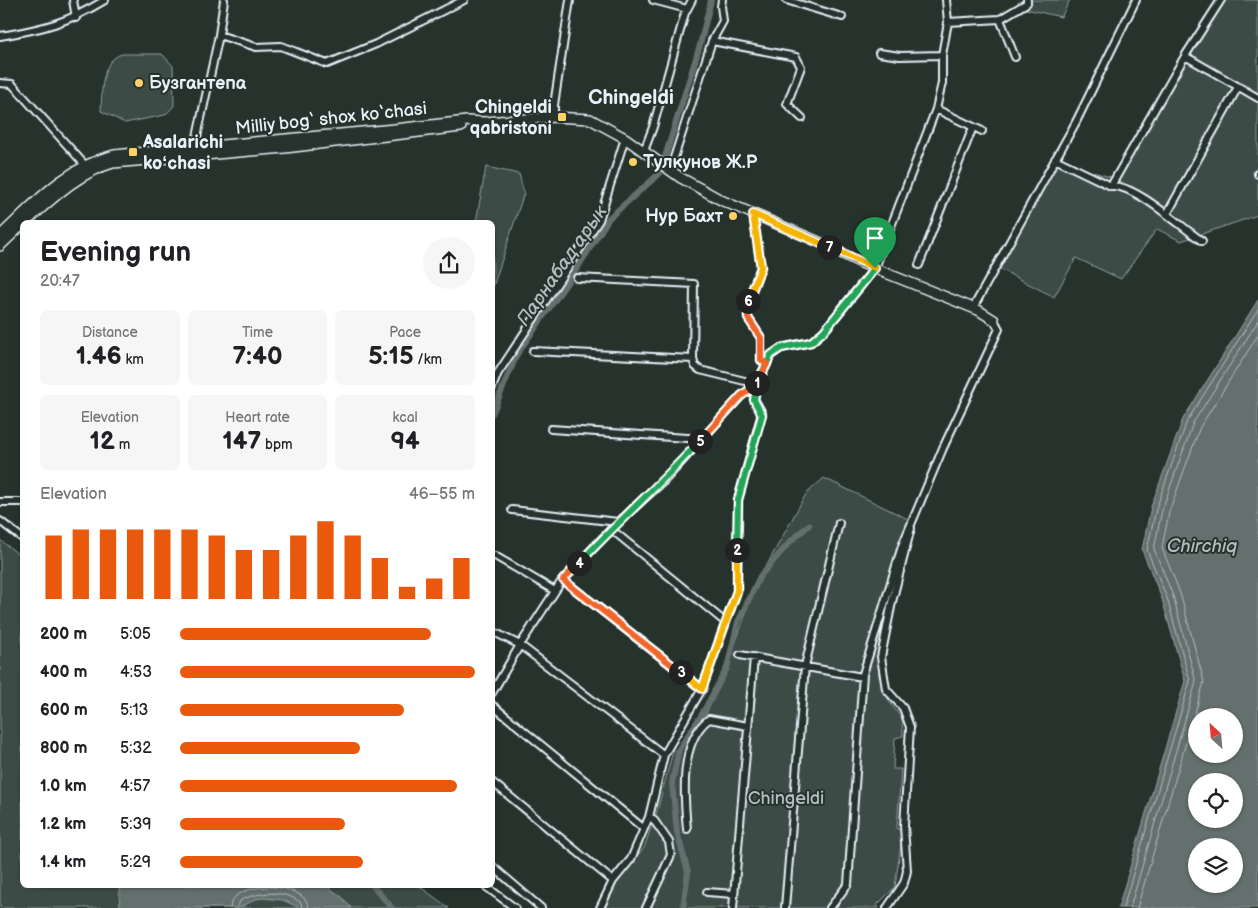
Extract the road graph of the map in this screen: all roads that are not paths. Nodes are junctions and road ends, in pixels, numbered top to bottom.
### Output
1 (73, 0) edge
2 (105, 0) edge
3 (224, 0) edge
4 (464, 0) edge
5 (570, 0) edge
6 (653, 0) edge
7 (692, 0) edge
8 (722, 0) edge
9 (786, 0) edge
10 (946, 0) edge
11 (1027, 0) edge
12 (1136, 0) edge
13 (1221, 0) edge
14 (687, 9) junction
15 (842, 17) dead end
16 (76, 18) junction
17 (1000, 20) junction
18 (948, 22) junction
19 (219, 35) junction
20 (0, 36) edge
21 (712, 41) junction
22 (880, 53) dead end
23 (942, 55) junction
24 (1184, 56) junction
25 (1015, 57) dead end
26 (0, 83) edge
27 (1238, 87) junction
28 (1258, 98) edge
29 (936, 109) junction
30 (558, 117) junction
31 (802, 118) dead end
32 (973, 127) junction
33 (982, 131) dead end
34 (625, 138) junction
35 (644, 151) junction
36 (194, 152) junction
37 (1055, 159) junction
38 (85, 165) junction
39 (670, 170) junction
40 (1111, 186) junction
41 (753, 214) junction
42 (1167, 214) junction
43 (30, 220) edge
44 (20, 229) edge
45 (0, 236) edge
46 (1202, 241) dead end
47 (0, 246) edge
48 (919, 265) dead end
49 (875, 268) junction
50 (577, 278) dead end
51 (973, 308) junction
52 (994, 320) joint
53 (533, 351) dead end
54 (693, 359) junction
55 (767, 364) junction
56 (495, 380) edge
57 (757, 384) junction
58 (551, 429) dead end
59 (702, 439) junction
60 (0, 502) edge
61 (20, 502) edge
62 (512, 510) dead end
63 (913, 517) junction
64 (0, 521) edge
65 (618, 522) junction
66 (839, 523) dead end
67 (611, 529) junction
68 (20, 536) edge
69 (495, 556) dead end
70 (563, 580) junction
71 (555, 591) junction
72 (725, 622) junction
73 (495, 632) edge
74 (520, 645) junction
75 (740, 655) dead end
76 (754, 657) junction
77 (805, 666) junction
78 (862, 678) junction
79 (495, 689) edge
80 (702, 689) junction
81 (495, 708) edge
82 (748, 726) junction
83 (664, 755) junction
84 (495, 784) edge
85 (649, 817) junction
86 (643, 828) junction
87 (687, 829) dead end
88 (495, 869) edge
89 (613, 880) junction
90 (488, 888) edge
91 (707, 892) dead end
92 (734, 894) junction
93 (515, 908) edge
94 (541, 908) edge
95 (600, 908) edge
96 (646, 908) edge
97 (733, 908) edge
98 (785, 908) edge
99 (830, 908) edge
100 (886, 908) edge

1 - 16 street
2 - 16 street
3 - 19 street
4 - 19 street
5 - 30 street
6 - 14 street
7 - 14 street
8 - 21 street
9 - 15 street
10 - 18 street
11 - 17 street
12 - 37 street
13 - 24 street
14 - 35 street
16 - 20 street
17 - 18 street
17 - 25 street
18 - 23 street
19 - 36 street
21 - 31 street
21 - 39 street
22 - 23 street
23 - 29 street
24 - 27 street
24 - 40 street
26 - 38 street
27 - 28 street
27 - 42 street
29 - 32 street
29 - 49 street
30 - 34 main road, Milliy bog‘ shox ko‘chasi
30 - 36 main road, Milliy bog‘ shox ko‘chasi
32 - 33 street
32 - 48 street
34 - 35 main road, Milliy bog‘ shox ko‘chasi
34 - 56 street
35 - 39 main road, Milliy bog‘ shox ko‘chasi
36 - 38 main road, Milliy bog‘ shox ko‘chasi
36 - 43 main road, Milliy bog‘ shox ko‘chasi
37 - 40 street
37 - 51 street
38 - 45 main road, Milliy bog‘ shox ko‘chasi
39 - 41 main road, Milliy bog‘ shox ko‘chasi
40 - 42 street
41 - 49 main road, Milliy bog‘ shox ko‘chasi
41 - 55 street
42 - 46 street
44 - 47 main road, Milliy bog‘ shox ko‘chasi
49 - 51 main road, Milliy bog‘ shox ko‘chasi
49 - 55 street
50 - 54 street
51 - 52 main road, Milliy bog‘ shox ko‘chasi
52 - 63 street
53 - 54 street
54 - 57 street
55 - 57 street
57 - 59 street
57 - 72 street
58 - 59 street
59 - 65 street
60 - 61 street
62 - 65 street
63 - 78 street
63 - 100 street
64 - 68 street
65 - 67 street
66 - 77 street
67 - 70 street
67 - 72 street
69 - 71 street
70 - 71 street
70 - 80 street
71 - 74 street
72 - 80 street
73 - 74 street
74 - 79 street
74 - 83 street
75 - 76 street
76 - 77 street
76 - 82 street
77 - 78 street
77 - 98 street
78 - 99 street
80 - 83 street
81 - 86 street
82 - 87 street
82 - 92 street
83 - 85 street
84 - 89 street
85 - 86 street
85 - 96 street
86 - 89 street
88 - 94 street
89 - 95 street
90 - 93 street
91 - 92 street
92 - 97 street

